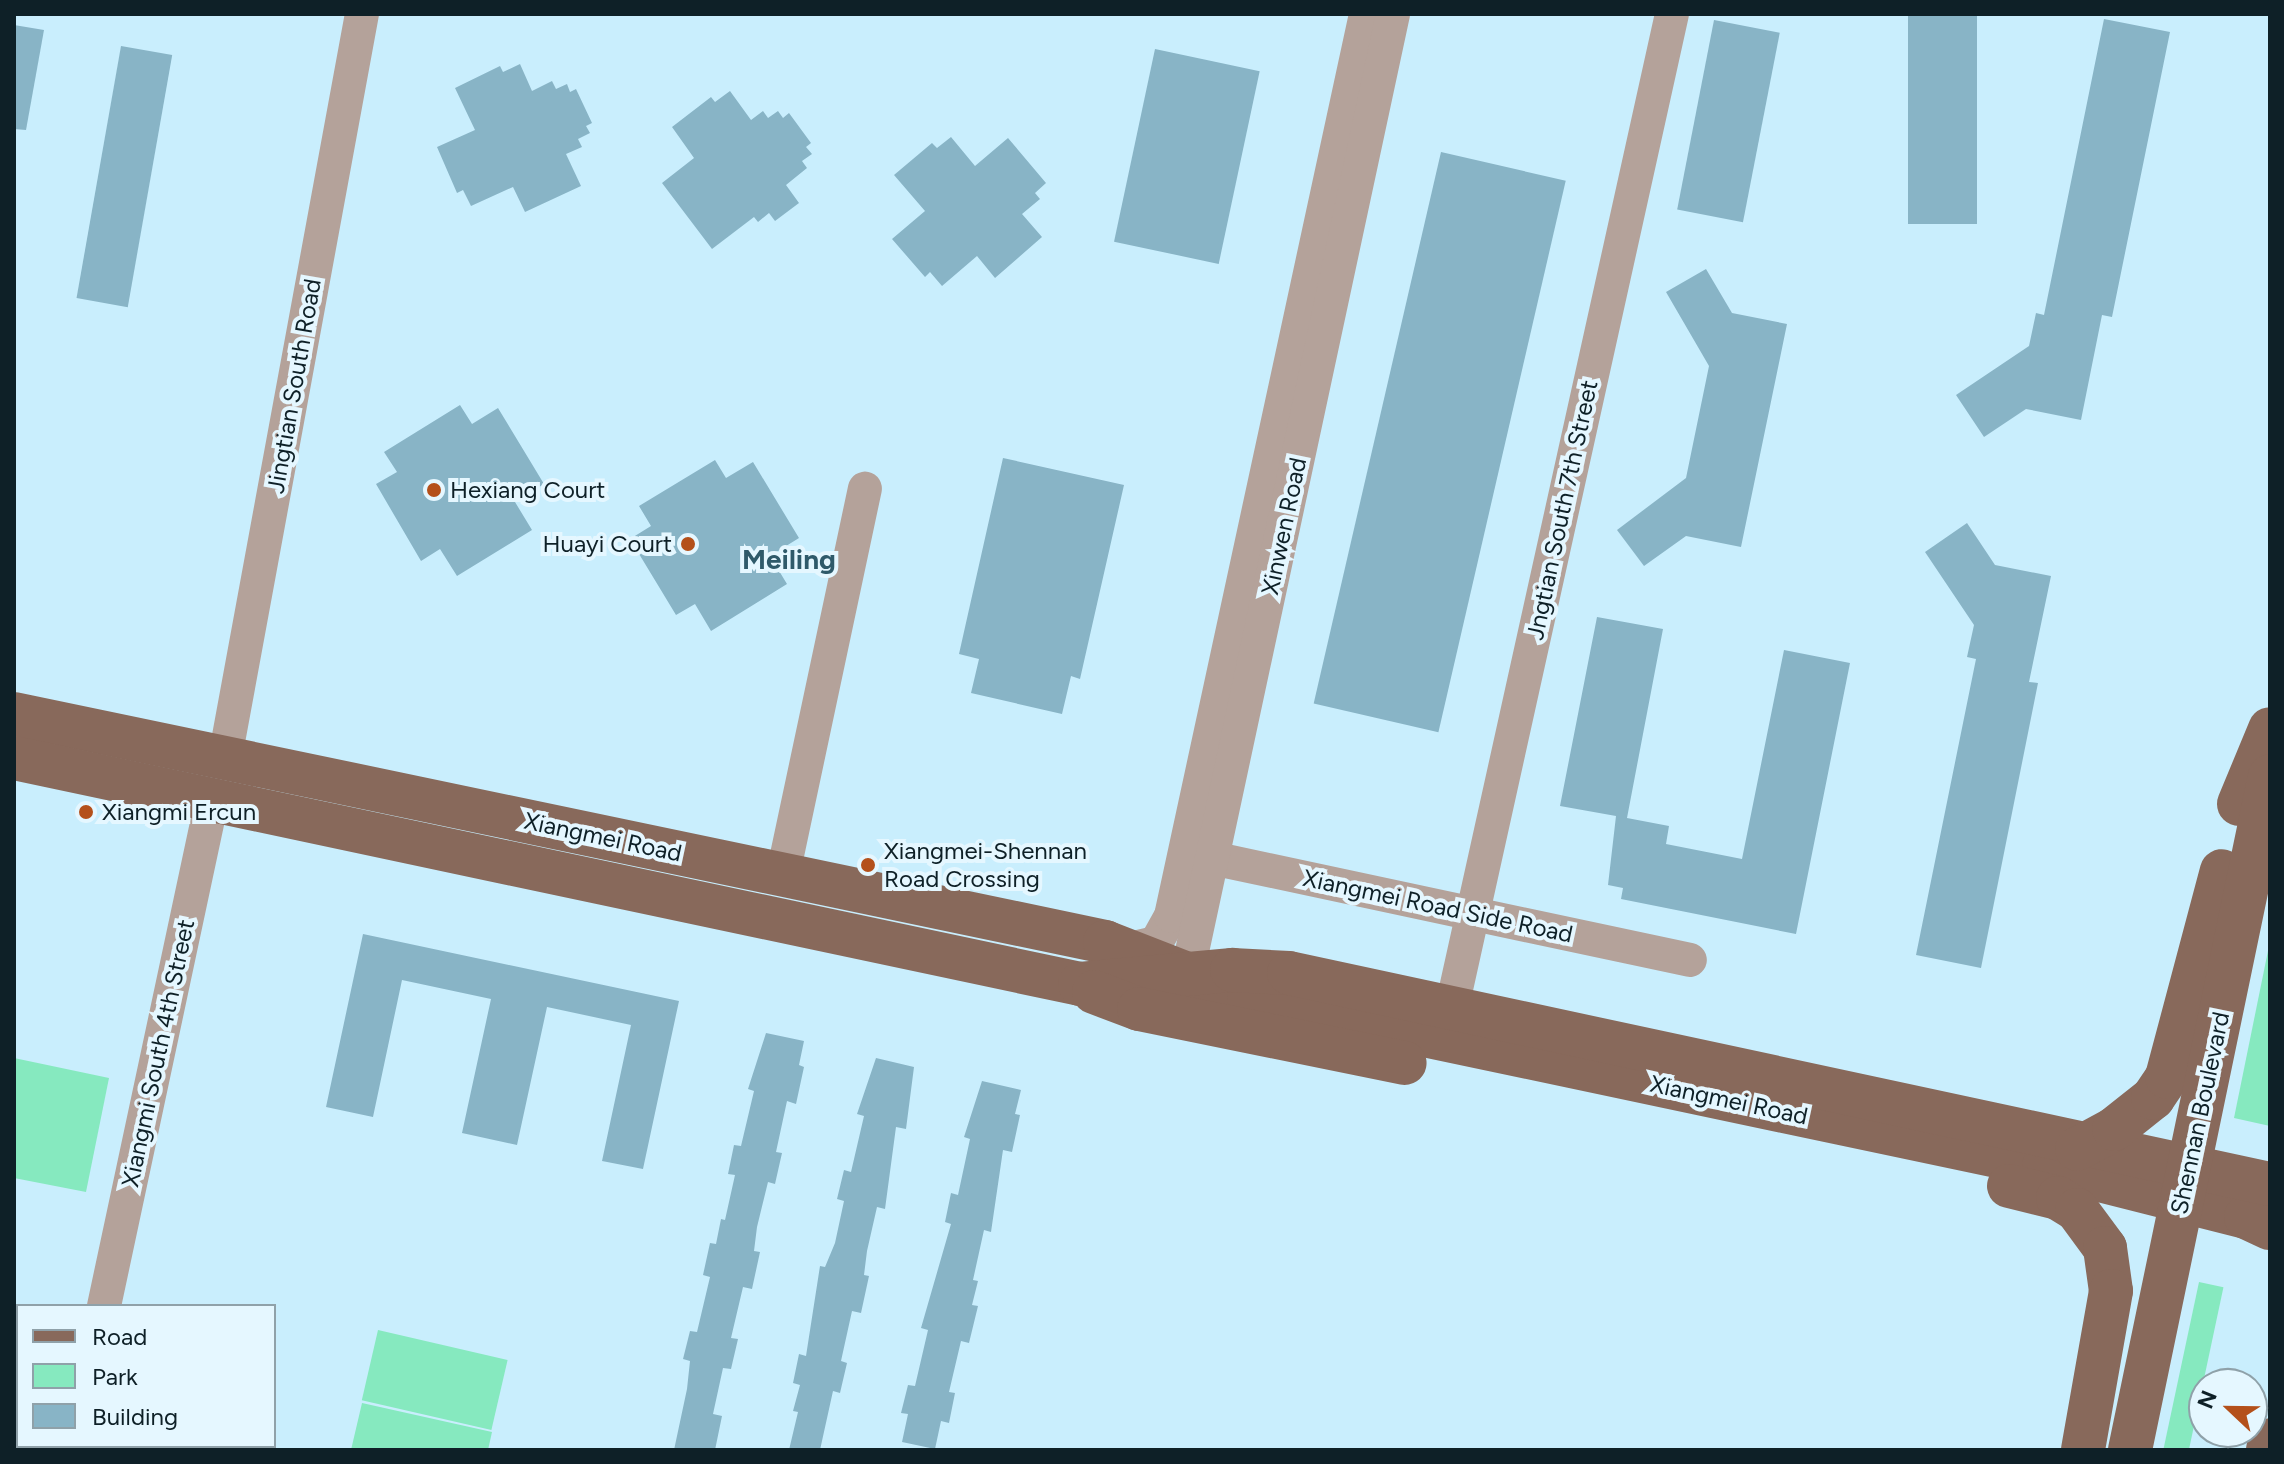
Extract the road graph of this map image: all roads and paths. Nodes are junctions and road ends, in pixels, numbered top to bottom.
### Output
1 (362, 14) edge
2 (1366, 14) edge
3 (1393, 14) edge
4 (1672, 14) edge
5 (865, 489) dead end
6 (14, 714) edge
7 (2270, 729) edge
8 (14, 758) edge
9 (225, 758) junction
10 (2270, 776) edge
11 (212, 800) junction
12 (1199, 855) junction
13 (783, 874) junction
14 (1473, 913) junction
15 (1171, 916) junction
16 (1129, 949) junction
17 (1690, 960) dead end
18 (1187, 975) junction
19 (1080, 984) junction
20 (1452, 1007) junction
21 (2090, 1142) junction
22 (2044, 1166) junction
23 (2186, 1183) junction
24 (2270, 1184) edge
25 (2270, 1228) edge
26 (2167, 1274) junction
27 (104, 1304) edge
28 (2086, 1440) edge
29 (2270, 1440) edge
30 (2130, 1450) edge
31 (2268, 1450) edge

1 - 9 street, Jingtian South Road
2 - 12 street, Xinwen Road
3 - 12 street, Xinwen Road
4 - 14 street, Jngtian South 7th Street
5 - 13 street
6 - 9 main road, Xiangmei Road
7 - 21 main road
8 - 11 main road, Xiangmei Road
9 - 13 main road, Xiangmei Road
10 - 23 main road, Shennan Boulevard
11 - 19 main road, Xiangmei Road
11 - 27 street, Xiangmi South 4th Street
12 - 14 street, Xiangmei Road Side Road
12 - 15 street, Xinwen Road
12 - 18 street, Xinwen Road
13 - 16 main road, Xiangmei Road
14 - 17 street, Xiangmei Road Side Road
14 - 20 street, Jngtian South 7th Street
15 - 16 street, Xinwen Road
15 - 18 street, Xinwen Road
16 - 18 main road, Xiangmei Road
18 - 19 main road, Xiangmei Road
18 - 20 main road, Xiangmei Road
18 - 22 main road, Xiangmei Road
19 - 28 main road
20 - 21 main road, Xiangmei Road
21 - 22 main road
21 - 23 main road, Xiangmei Road
22 - 23 main road, Xiangmei Road
23 - 24 main road, Xiangmei Road
23 - 25 main road, Xiangmei Road
23 - 26 main road, Shennan Boulevard
26 - 28 main road
26 - 30 main road, Shennan Boulevard
29 - 31 main road

